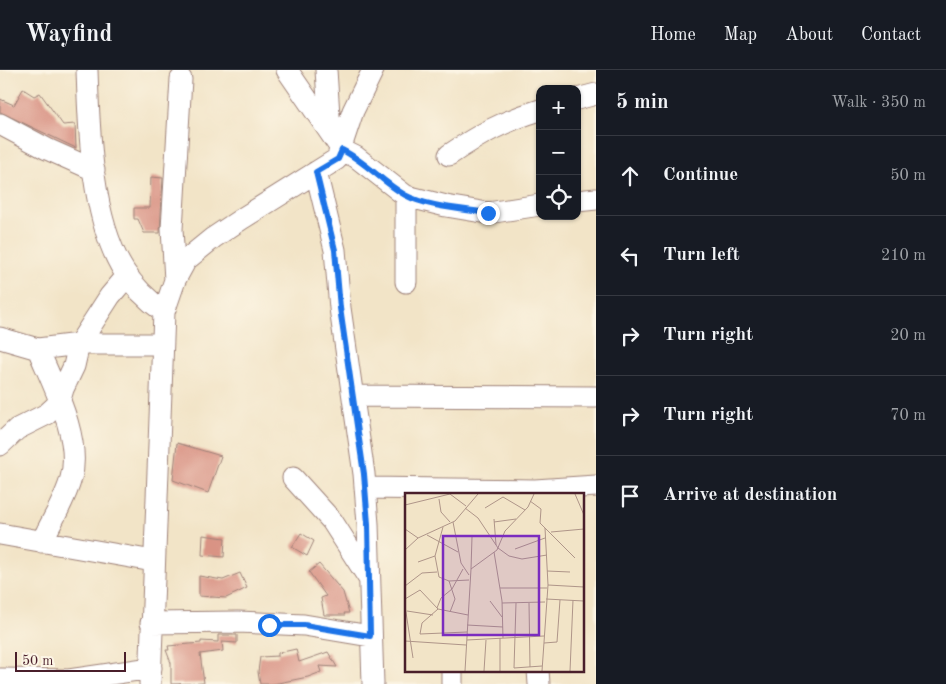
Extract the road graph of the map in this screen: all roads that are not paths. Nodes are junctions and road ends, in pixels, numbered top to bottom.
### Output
1 (88, 70) edge
2 (287, 70) edge
3 (326, 70) edge
4 (373, 70) edge
5 (181, 79) dead end
6 (596, 94) edge
7 (581, 98) edge
8 (536, 111) edge
9 (0, 124) edge
10 (330, 132) junction
11 (342, 150) junction
12 (450, 155) dead end
13 (94, 170) junction
14 (316, 172) junction
15 (406, 196) junction
16 (596, 198) edge
17 (581, 200) edge
18 (536, 206) edge
19 (127, 276) junction
20 (175, 280) junction
21 (406, 282) dead end
22 (164, 312) junction
23 (0, 338) edge
24 (79, 344) junction
25 (162, 344) junction
26 (38, 349) junction
27 (353, 396) junction
28 (596, 397) edge
29 (59, 403) junction
30 (0, 445) edge
31 (293, 478) dead end
32 (596, 486) edge
33 (364, 488) junction
34 (455, 492) edge
35 (535, 492) edge
36 (0, 534) edge
37 (42, 542) junction
38 (153, 562) junction
39 (368, 577) junction
40 (151, 623) junction
41 (370, 636) junction
42 (151, 676) edge
43 (0, 679) edge
44 (373, 684) edge

1 - 13 street
2 - 10 street
3 - 10 street
4 - 11 street
5 - 20 street
6 - 7 street
8 - 12 street
9 - 13 street
10 - 11 street
11 - 14 street
11 - 15 street
13 - 19 street
14 - 20 street
14 - 27 street
15 - 18 street
15 - 21 street
16 - 17 street
19 - 22 street
19 - 24 street
20 - 22 street
22 - 25 street
23 - 26 street
24 - 25 street
24 - 26 street
24 - 29 street
25 - 38 street
26 - 29 street
27 - 28 street
27 - 33 street
29 - 30 street
29 - 37 street
31 - 39 street
32 - 35 street
33 - 34 street
33 - 39 street
34 - 35 street
36 - 37 street
37 - 38 street
38 - 40 street
39 - 41 street
40 - 41 street
40 - 42 street
41 - 44 street
42 - 43 street

